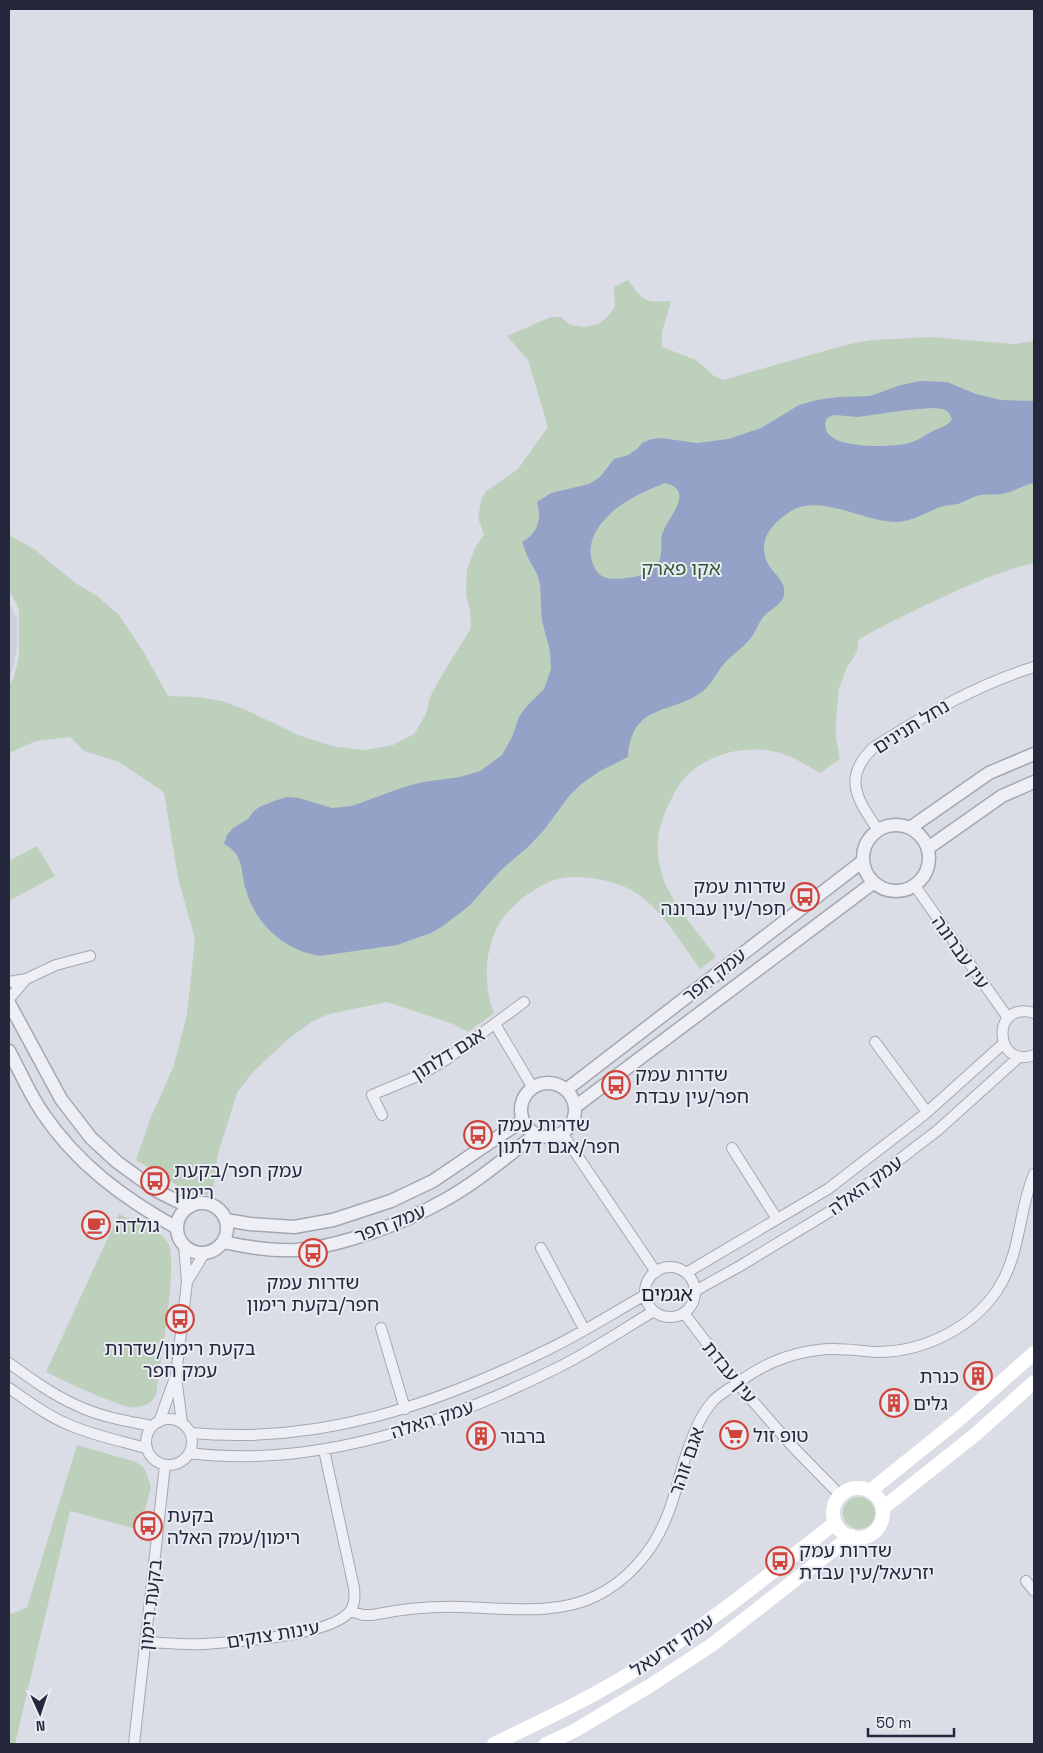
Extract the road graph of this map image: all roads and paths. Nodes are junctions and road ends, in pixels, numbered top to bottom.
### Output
1 (1034, 667) edge
2 (1034, 754) edge
3 (1034, 782) edge
4 (910, 828) junction
5 (878, 830) junction
6 (928, 848) junction
7 (863, 861) junction
8 (873, 882) junction
9 (915, 886) junction
10 (90, 956) dead end
11 (26, 978) junction
12 (9, 982) edge
13 (9, 999) edge
14 (524, 1002) dead end
15 (9, 1003) edge
16 (1033, 1010) edge
17 (1008, 1018) junction
18 (495, 1024) junction
19 (876, 1042) dead end
20 (1004, 1044) junction
21 (9, 1051) edge
22 (1034, 1055) edge
23 (1020, 1057) junction
24 (533, 1088) junction
25 (566, 1090) junction
26 (575, 1107) junction
27 (927, 1112) junction
28 (382, 1115) dead end
29 (523, 1120) junction
30 (562, 1132) junction
31 (536, 1134) junction
32 (732, 1148) dead end
33 (1034, 1174) edge
34 (189, 1206) junction
35 (777, 1219) junction
36 (226, 1220) junction
37 (177, 1228) junction
38 (223, 1242) junction
39 (184, 1245) junction
40 (541, 1248) dead end
41 (205, 1252) junction
42 (656, 1272) junction
43 (686, 1273) junction
44 (187, 1282) junction
45 (695, 1291) junction
46 (645, 1295) junction
47 (654, 1311) junction
48 (684, 1313) junction
49 (382, 1328) dead end
50 (584, 1329) junction
51 (1034, 1353) edge
52 (9, 1364) edge
53 (176, 1375) junction
54 (1034, 1382) edge
55 (737, 1383) junction
56 (9, 1388) edge
57 (405, 1409) junction
58 (182, 1423) junction
59 (156, 1424) junction
60 (191, 1434) junction
61 (146, 1448) junction
62 (324, 1450) junction
63 (190, 1453) junction
64 (165, 1466) junction
65 (870, 1491) junction
66 (840, 1495) junction
67 (883, 1508) junction
68 (835, 1523) junction
69 (851, 1536) junction
70 (1026, 1581) dead end
71 (1034, 1591) edge
72 (350, 1611) junction
73 (147, 1642) junction
74 (134, 1744) edge
75 (494, 1744) edge
76 (546, 1744) edge

1 - 5 street, נחל תנינים
2 - 4 street
3 - 6 street
4 - 5 street
4 - 6 street
5 - 7 street
6 - 9 street
7 - 8 street
7 - 25 street, עמק חפר
8 - 9 street
8 - 26 street, עמק חפר
9 - 17 street, עין עברונה
10 - 11 street
11 - 12 street
11 - 13 street
14 - 18 street, אגם דלתון
15 - 34 street
16 - 17 street
17 - 20 street
18 - 24 street, אגם דלתון
18 - 28 street, אגם דלתון
19 - 27 street
20 - 23 street
20 - 27 street, עמק האלה
21 - 37 street
22 - 23 street
23 - 45 street, עמק האלה
24 - 25 street
24 - 29 street
25 - 26 street
26 - 30 street
27 - 35 street, עמק האלה
29 - 31 street
29 - 36 street, עמק חפר
30 - 31 street
30 - 42 street
31 - 38 street, עמק חפר
32 - 35 street
33 - 55 street, אגם זוהר
34 - 36 street
34 - 37 street
35 - 43 street, עמק האלה
36 - 38 street
37 - 39 street
38 - 41 street
39 - 41 street
39 - 44 street
40 - 50 street
41 - 44 street
42 - 43 street
42 - 46 street
43 - 45 street
44 - 53 street
45 - 48 street
46 - 47 street
46 - 50 street, עמק האלה
47 - 48 street
47 - 62 street, עמק האלה
48 - 55 street, עין עבדת
49 - 57 street
50 - 57 street, עמק האלה
51 - 65 main road
52 - 59 street
53 - 58 street
53 - 59 street
54 - 67 main road
55 - 66 street, עין עבדת
55 - 72 street, אגם זוהר
56 - 61 street
57 - 60 street, עמק האלה
58 - 59 street
58 - 60 street
59 - 61 street
60 - 63 street
61 - 64 street
62 - 63 street, עמק האלה
62 - 72 street
63 - 64 street
64 - 73 street, בקעת רימון
65 - 66 main road
65 - 67 main road
66 - 68 main road
67 - 69 main road
68 - 69 main road
68 - 75 main road, עמק יזרעאל
69 - 76 main road, עמק יזרעאל
70 - 71 street
72 - 73 street, עינות צוקים
73 - 74 street, בקעת רימון

